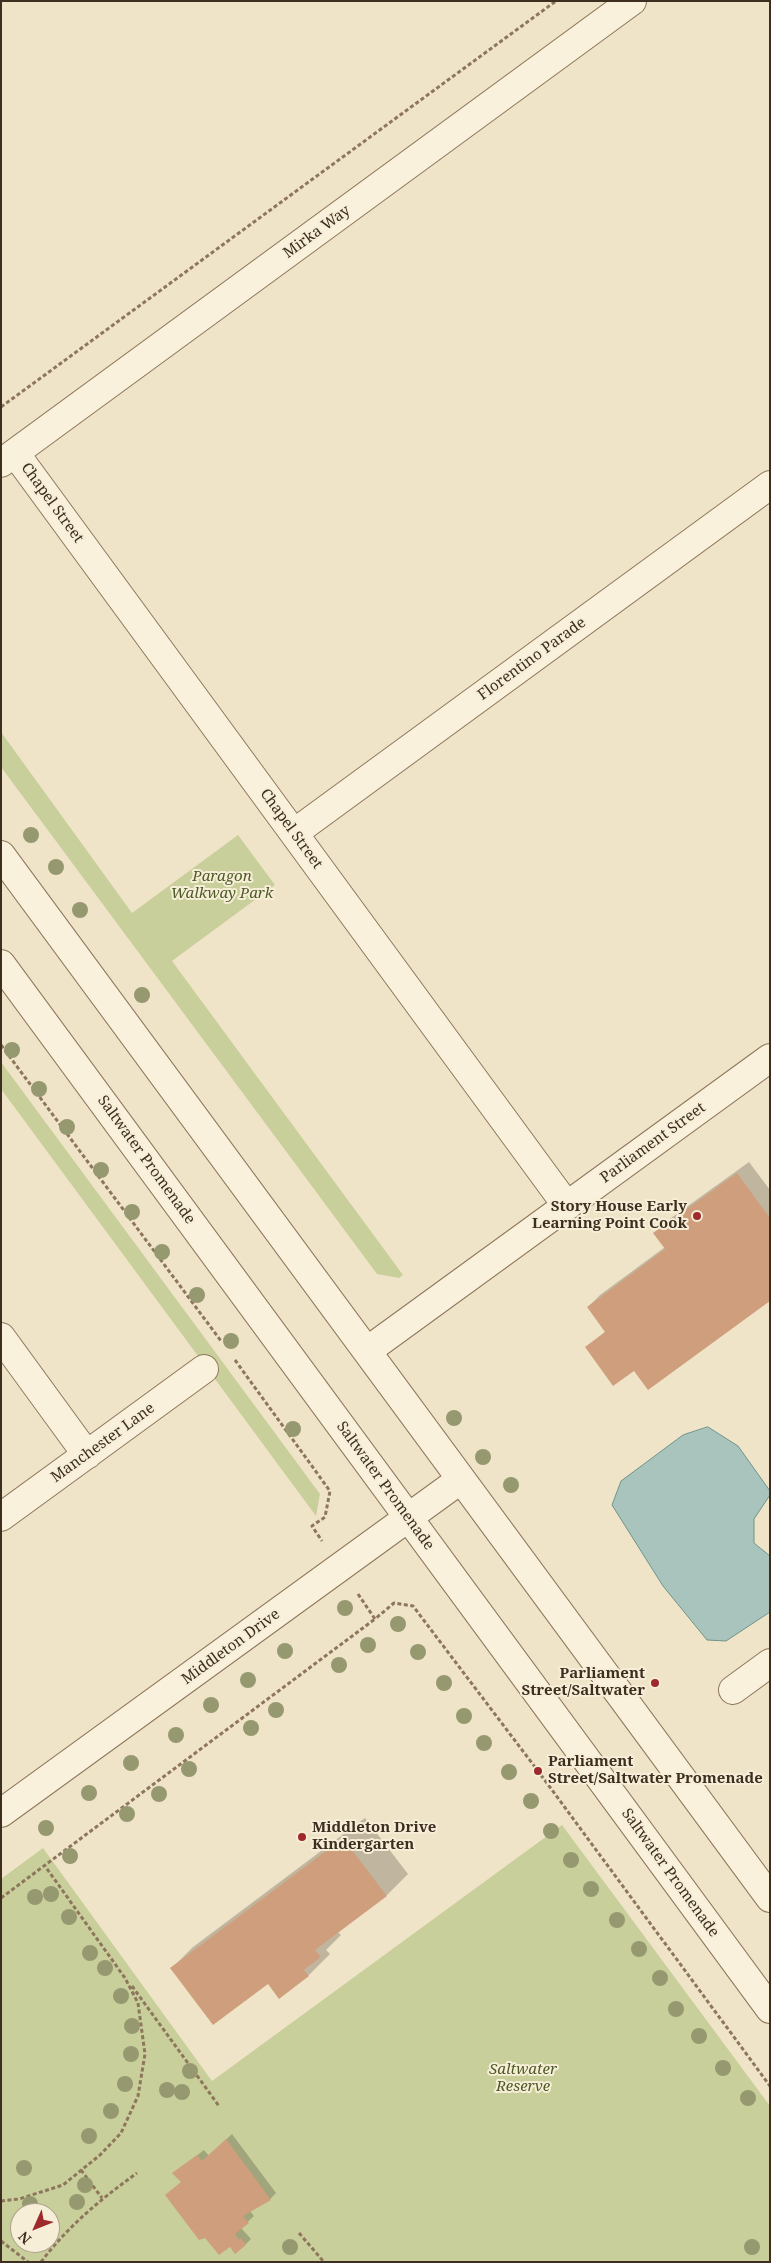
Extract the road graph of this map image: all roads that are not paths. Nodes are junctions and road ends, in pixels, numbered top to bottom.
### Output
1 (632, 1) edge
2 (8, 458) edge
3 (770, 486) edge
4 (294, 833) junction
5 (1, 855) edge
6 (1, 964) edge
7 (770, 1058) edge
8 (567, 1206) junction
9 (1, 1337) edge
10 (367, 1351) junction
11 (204, 1369) dead end
12 (87, 1455) junction
13 (460, 1480) junction
14 (1, 1517) edge
15 (408, 1518) junction
16 (770, 1663) edge
17 (733, 1690) dead end
18 (1, 1813) edge
19 (770, 1898) edge
20 (770, 2009) edge

1 - 2 street, Mirka Way
2 - 4 street, Chapel Street
3 - 4 street, Florentino Parade
4 - 8 street, Chapel Street
5 - 10 street
6 - 15 street, Saltwater Promenade
7 - 8 street, Parliament Street
8 - 10 street, Parliament Street
9 - 12 street
10 - 13 street
11 - 12 street, Manchester Lane
12 - 14 street, Manchester Lane
13 - 15 street, Middleton Drive
13 - 19 street
15 - 18 street, Middleton Drive
15 - 20 street, Saltwater Promenade
16 - 17 street

